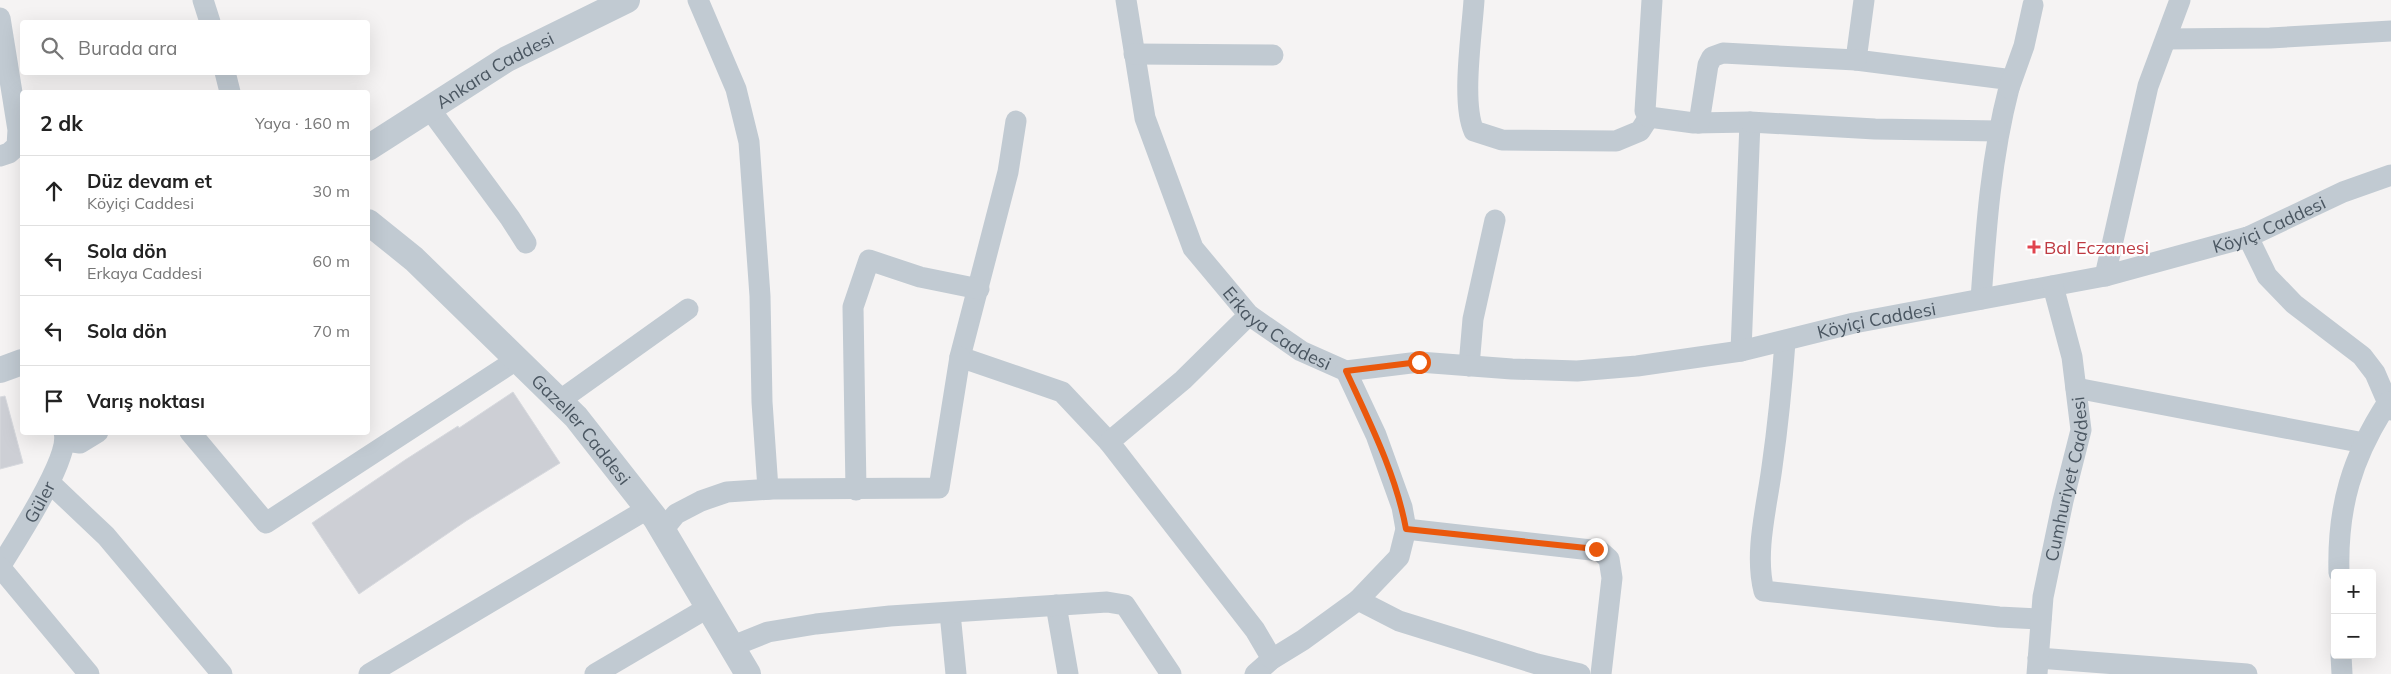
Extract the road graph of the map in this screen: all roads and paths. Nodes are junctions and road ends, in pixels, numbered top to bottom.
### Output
1 (203, 0) edge
2 (627, 0) edge
3 (698, 0) edge
4 (1126, 0) edge
5 (1474, 0) edge
6 (1652, 0) edge
7 (1864, 0) edge
8 (2180, 0) edge
9 (2033, 6) dead end
10 (0, 18) edge
11 (209, 20) edge
12 (2391, 31) edge
13 (2166, 39) junction
14 (1134, 54) junction
15 (1273, 55) dead end
16 (1856, 60) junction
17 (226, 75) edge
18 (2009, 88) junction
19 (230, 90) edge
20 (429, 108) junction
21 (1649, 117) junction
22 (1016, 121) dead end
23 (1750, 122) junction
24 (1699, 123) junction
25 (1998, 132) junction
26 (370, 147) edge
27 (0, 156) edge
28 (2391, 176) edge
29 (1495, 220) dead end
30 (370, 224) edge
31 (2248, 237) junction
32 (526, 243) dead end
33 (2105, 276) junction
34 (2053, 286) junction
35 (979, 289) junction
36 (1981, 299) junction
37 (688, 309) dead end
38 (1249, 315) junction
39 (1785, 342) junction
40 (1741, 351) junction
41 (960, 357) junction
42 (516, 360) junction
43 (20, 363) edge
44 (1469, 366) junction
45 (0, 370) edge
46 (1346, 371) junction
47 (2076, 388) junction
48 (559, 401) junction
49 (2389, 406) edge
50 (93, 435) edge
51 (193, 435) edge
52 (65, 437) edge
53 (1109, 442) junction
54 (2364, 443) junction
55 (50, 483) junction
56 (768, 489) junction
57 (856, 490) junction
58 (649, 508) junction
59 (1406, 529) junction
60 (663, 530) junction
61 (0, 567) edge
62 (2339, 569) edge
63 (1358, 600) junction
64 (1056, 606) junction
65 (709, 607) junction
66 (950, 612) junction
67 (2042, 620) junction
68 (733, 646) junction
69 (1272, 658) junction
70 (2341, 659) edge
71 (2038, 666) edge
72 (90, 674) edge
73 (222, 674) edge
74 (369, 674) edge
75 (595, 674) edge
76 (748, 674) edge
77 (956, 674) edge
78 (1068, 674) edge
79 (1171, 674) edge
80 (1255, 674) edge
81 (1580, 674) edge
82 (1601, 674) edge
83 (2247, 674) edge
84 (2342, 674) edge

1 - 11 street
2 - 20 street, Ankara Caddesi
3 - 56 street
4 - 14 street, Erkaya Caddesi
5 - 21 street
6 - 21 street
7 - 16 street
8 - 13 street
9 - 18 street
10 - 27 street
12 - 13 street
13 - 33 street
14 - 15 street
14 - 38 street, Erkaya Caddesi
16 - 18 street
16 - 24 street
17 - 19 street
18 - 25 street
20 - 26 street, Ankara Caddesi
20 - 32 street
21 - 24 street
22 - 35 street
23 - 24 street
23 - 25 street
23 - 40 street
25 - 36 street
28 - 31 street, Köyiçi Caddesi
29 - 44 street
30 - 42 street, Gazeller Caddesi
31 - 33 street, Köyiçi Caddesi
31 - 49 street
33 - 34 street, Köyiçi Caddesi
34 - 36 street, Köyiçi Caddesi
34 - 47 street, Cumhuriyet Caddesi
35 - 41 street
35 - 57 street
36 - 39 street, Köyiçi Caddesi
37 - 48 street
38 - 46 street, Erkaya Caddesi
38 - 53 street
39 - 40 street, Köyiçi Caddesi
39 - 67 street
40 - 44 street, Köyiçi Caddesi
41 - 53 street
41 - 57 street
42 - 48 street, Gazeller Caddesi
42 - 51 street
43 - 45 street
44 - 46 street, Köyiçi Caddesi
46 - 59 street, Erkaya Caddesi
47 - 54 street
47 - 67 street, Cumhuriyet Caddesi
48 - 58 street, Gazeller Caddesi
49 - 54 street
50 - 52 street
52 - 55 street, Güler
53 - 69 street
54 - 62 street
55 - 61 street, Güler
55 - 73 street
56 - 57 street
56 - 60 street
58 - 60 street, Gazeller Caddesi
58 - 74 street
59 - 63 street, Erkaya Caddesi
59 - 82 street
60 - 65 street, Gazeller Caddesi
61 - 72 street
63 - 69 street, Erkaya Caddesi
63 - 81 street
64 - 66 street
64 - 78 street
64 - 79 street
65 - 68 street, Gazeller Caddesi
65 - 75 street
66 - 68 street
66 - 77 street
67 - 71 street, Cumhuriyet Caddesi
68 - 76 street, Gazeller Caddesi
69 - 80 street, Erkaya Caddesi
70 - 84 street
71 - 83 street

